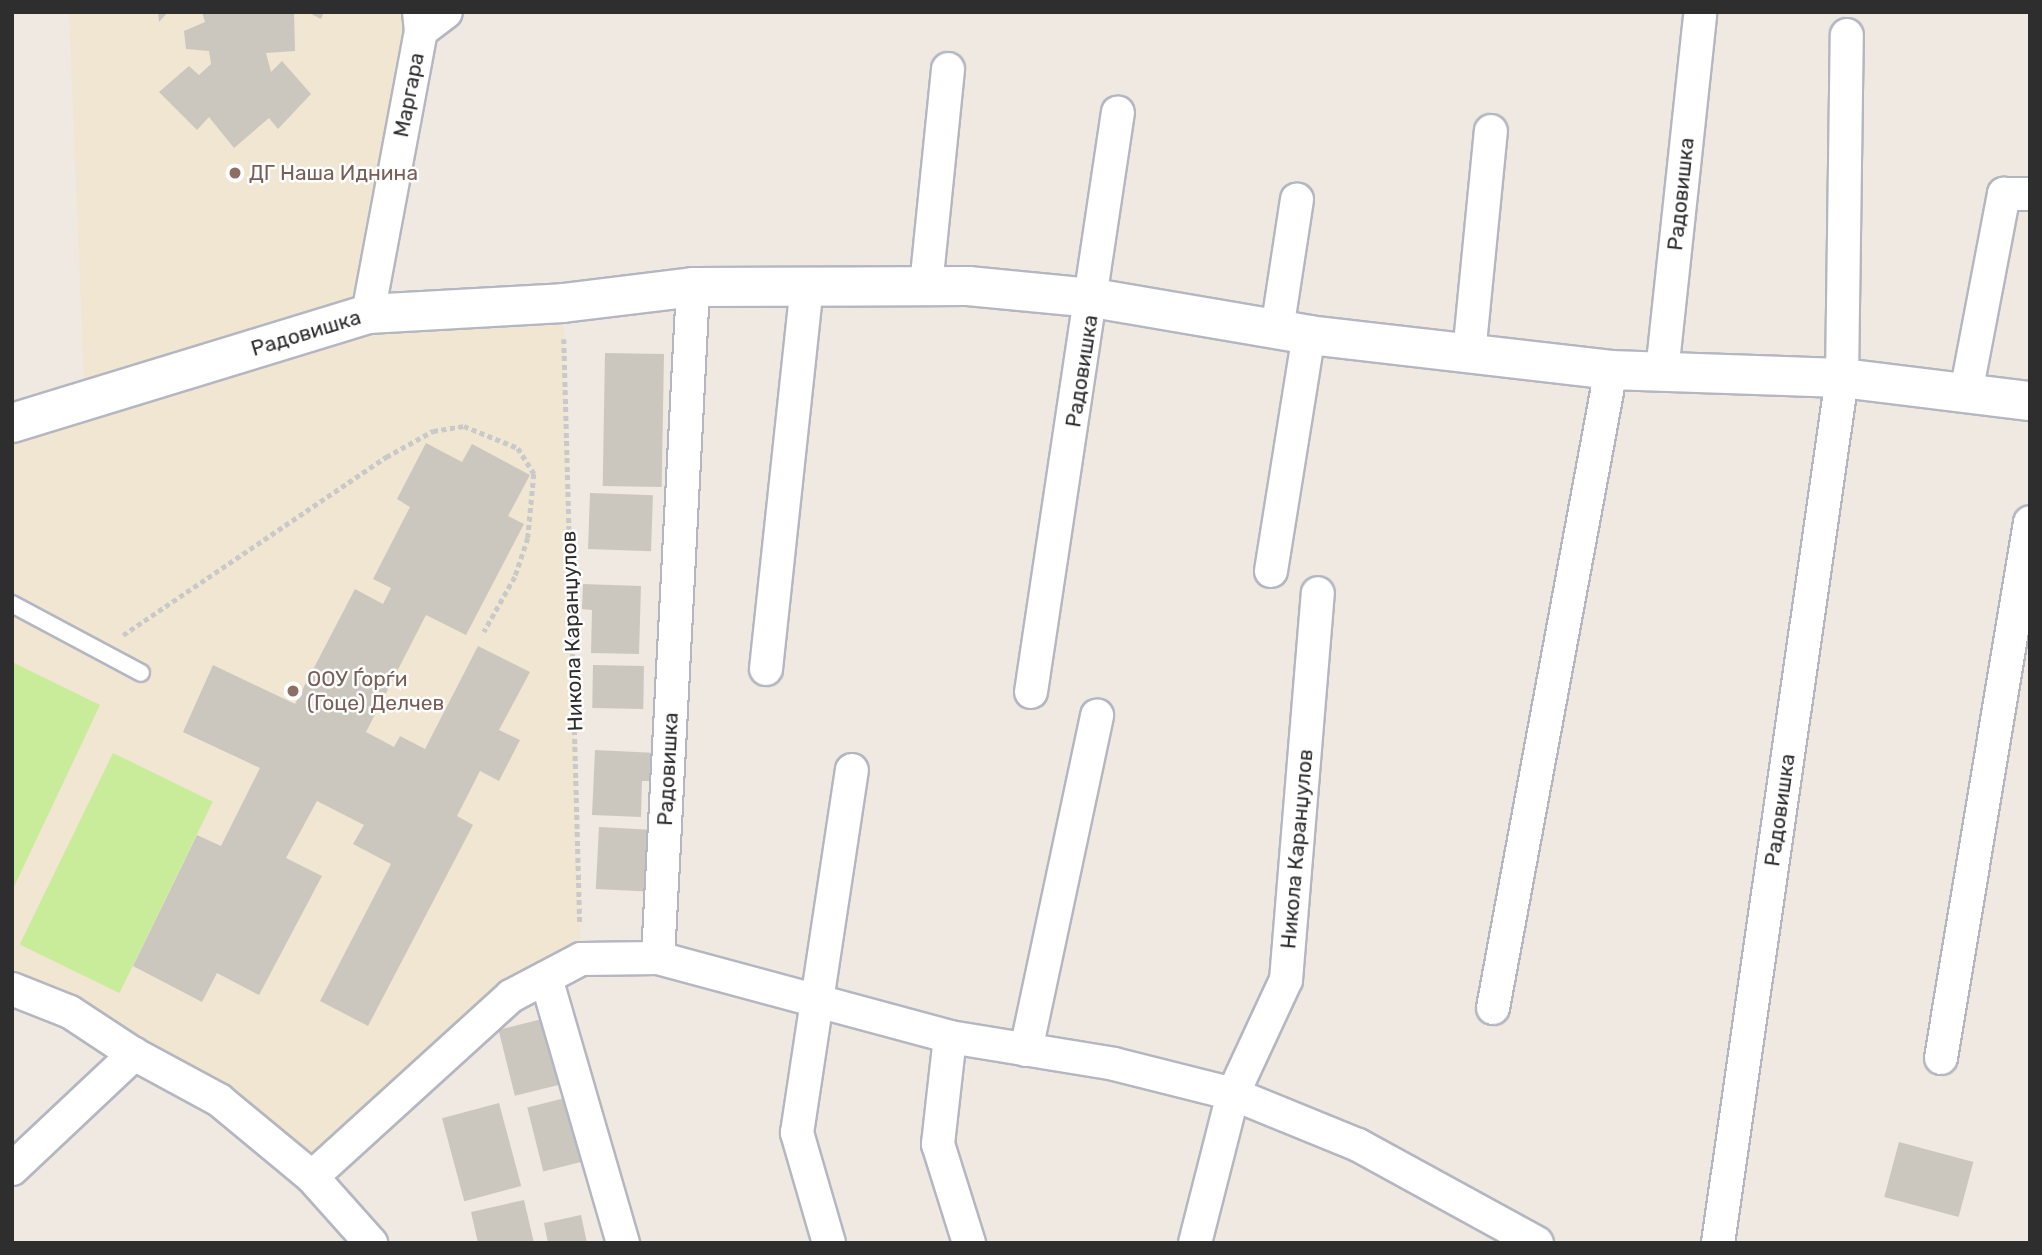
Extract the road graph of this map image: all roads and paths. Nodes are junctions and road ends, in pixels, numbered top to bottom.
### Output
1 (446, 12) edge
2 (1700, 16) dead end
3 (420, 22) edge
4 (1847, 35) dead end
5 (948, 69) dead end
6 (1118, 112) dead end
7 (1491, 131) dead end
8 (2030, 194) edge
9 (1297, 200) dead end
10 (807, 286) junction
11 (926, 286) junction
12 (694, 287) junction
13 (1093, 298) junction
14 (563, 303) junction
15 (368, 314) junction
16 (1293, 333) junction
17 (1469, 354) junction
18 (1611, 370) junction
19 (1662, 372) junction
20 (1842, 378) junction
21 (1966, 393) junction
22 (2030, 401) edge
23 (12, 423) edge
24 (2030, 522) edge
25 (1271, 571) dead end
26 (1318, 593) dead end
27 (12, 604) edge
28 (484, 632) dead end
29 (99, 650) junction
30 (766, 669) dead end
31 (141, 673) dead end
32 (1031, 692) dead end
33 (1097, 715) dead end
34 (852, 770) dead end
35 (658, 958) junction
36 (581, 959) junction
37 (546, 978) junction
38 (12, 989) edge
39 (816, 1002) junction
40 (1493, 1008) dead end
41 (950, 1037) junction
42 (1026, 1050) junction
43 (134, 1054) junction
44 (1941, 1058) dead end
45 (1233, 1094) junction
46 (12, 1169) edge
47 (312, 1177) junction
48 (370, 1243) edge
49 (623, 1243) edge
50 (829, 1243) edge
51 (969, 1243) edge
52 (1195, 1243) edge
53 (1537, 1243) edge
54 (1718, 1243) edge

1 - 3 street, Маргара
2 - 19 street, Радовишка
3 - 15 street, Маргара
4 - 20 street, Радовишка
5 - 11 street
6 - 13 street, Радовишка
7 - 17 street
8 - 21 street
9 - 16 street
10 - 11 street, Радовишка
10 - 12 street, Радовишка
10 - 30 street
11 - 13 street, Радовишка
12 - 14 street, Радовишка
12 - 35 street, Радовишка
13 - 16 street, Радовишка
13 - 32 street, Радовишка
14 - 15 street, Радовишка
14 - 36 path, Никола Каранџулов
15 - 23 street, Радовишка
16 - 17 street, Радовишка
16 - 25 street
17 - 18 street, Радовишка
18 - 19 street, Радовишка
18 - 40 street
19 - 20 street, Радовишка
20 - 21 street, Радовишка
20 - 54 street, Радовишка
21 - 22 street, Радовишка
24 - 44 street
26 - 45 street, Никола Каранџулов
27 - 29 lane
28 - 29 path
29 - 31 lane
33 - 42 street
34 - 39 street
35 - 36 street
35 - 39 street
36 - 37 street
37 - 47 street
37 - 49 street
38 - 43 street
39 - 41 street
39 - 50 street
41 - 42 street
41 - 51 street
42 - 45 street
43 - 46 street
43 - 47 street
45 - 52 street, Никола Каранџулов
45 - 53 street
47 - 48 street

